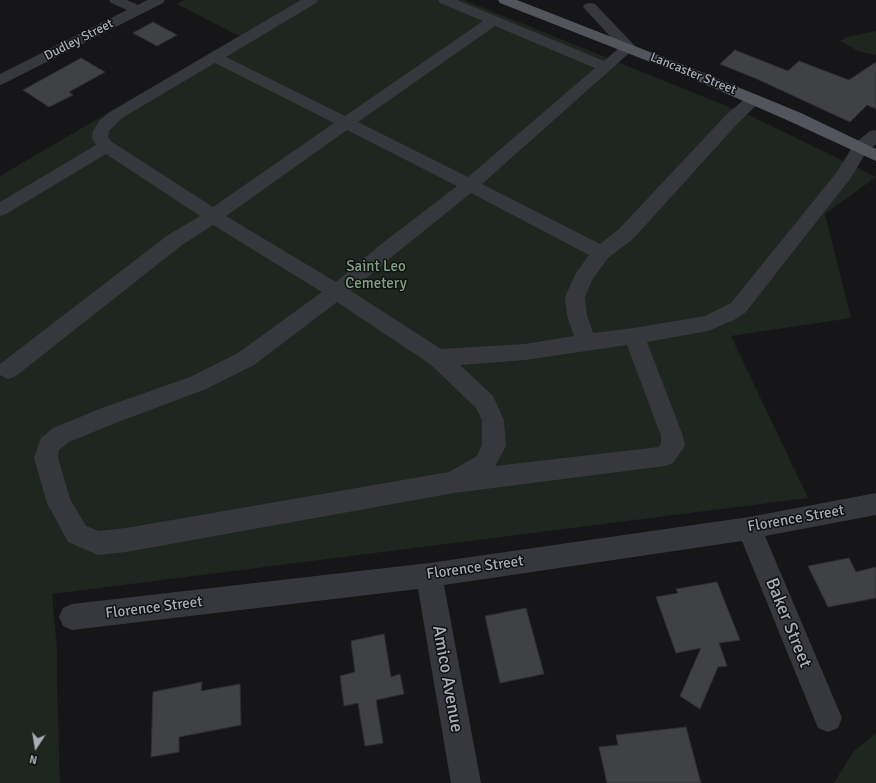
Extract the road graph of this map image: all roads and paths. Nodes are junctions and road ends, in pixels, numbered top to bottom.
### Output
1 (116, 0) edge
2 (158, 0) edge
3 (311, 0) edge
4 (445, 0) edge
5 (505, 0) edge
6 (585, 4) edge
7 (138, 10) junction
8 (494, 20) junction
9 (574, 26) junction
10 (629, 47) junction
11 (215, 57) junction
12 (605, 67) junction
13 (0, 80) edge
14 (754, 99) junction
15 (347, 123) junction
16 (876, 135) edge
17 (106, 146) junction
18 (868, 152) edge
19 (470, 185) junction
20 (0, 210) edge
21 (213, 216) junction
22 (602, 253) junction
23 (337, 292) junction
24 (634, 336) junction
25 (586, 342) junction
26 (438, 358) junction
27 (3, 370) edge
28 (454, 482) junction
29 (876, 504) edge
30 (749, 528) junction
31 (428, 575) junction
32 (72, 617) dead end
33 (828, 718) dead end
34 (466, 783) edge

1 - 7 street
2 - 7 street, Dudley Street
3 - 11 street
4 - 8 street
5 - 9 main road, Lancaster Street
6 - 9 street
6 - 10 street
7 - 13 street, Dudley Street
8 - 12 street
8 - 15 street
9 - 10 main road, Lancaster Street
10 - 12 street
10 - 14 main road, Lancaster Street
11 - 15 street
11 - 17 street
12 - 19 street
14 - 18 main road, Lancaster Street
14 - 22 street
15 - 19 street
15 - 21 street
16 - 18 street
17 - 20 street
17 - 21 street
18 - 24 street
19 - 22 street
19 - 23 street
21 - 23 street
21 - 27 street
22 - 25 street
23 - 26 street
23 - 28 street
24 - 25 street
24 - 28 street
25 - 26 street
26 - 28 street
29 - 30 street, Florence Street
30 - 31 street, Florence Street
30 - 33 street, Baker Street
31 - 32 street, Florence Street
31 - 34 street, Amico Avenue

